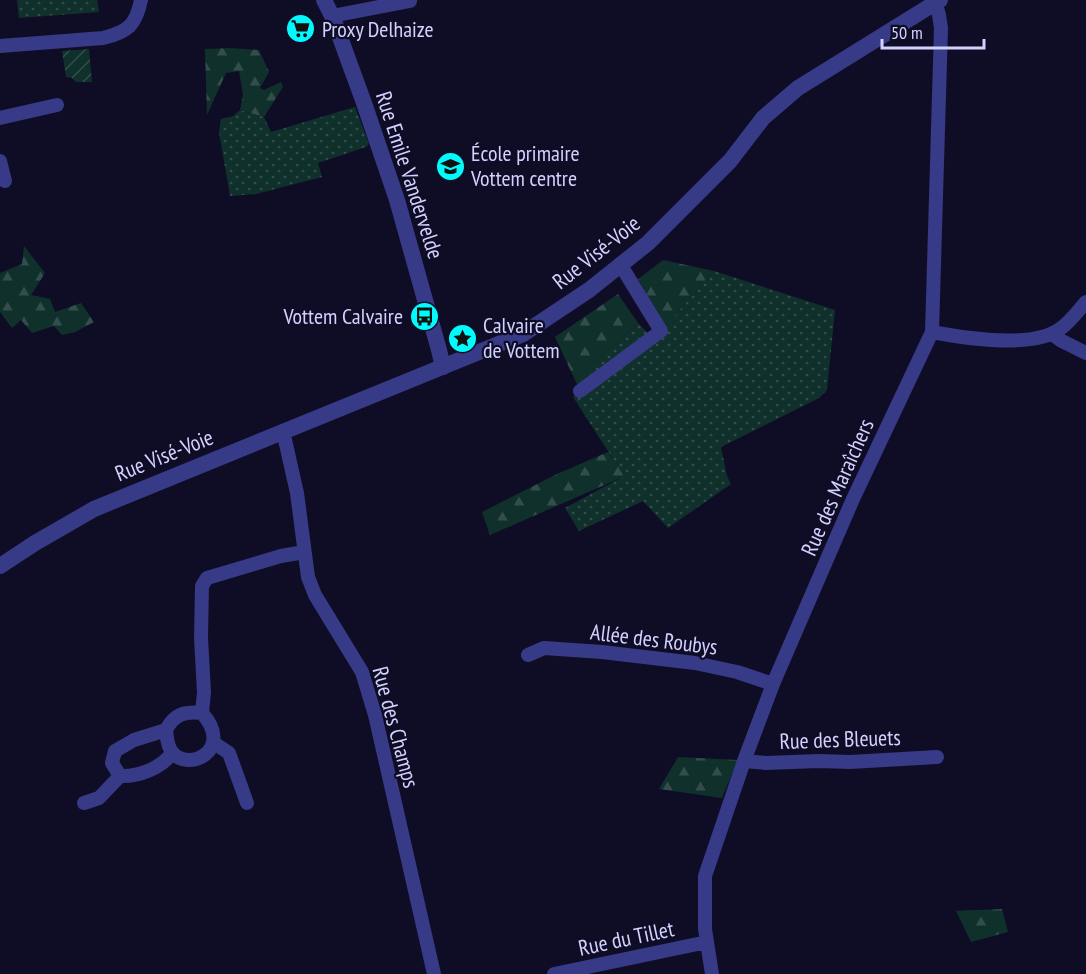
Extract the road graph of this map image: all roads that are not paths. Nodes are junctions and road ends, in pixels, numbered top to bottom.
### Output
1 (141, 0) edge
2 (324, 0) edge
3 (410, 1) edge
4 (938, 2) edge
5 (332, 16) junction
6 (0, 46) edge
7 (57, 105) dead end
8 (0, 118) edge
9 (0, 161) edge
10 (5, 181) dead end
11 (620, 264) junction
12 (1086, 302) edge
13 (932, 332) junction
14 (1052, 334) junction
15 (1086, 353) edge
16 (443, 367) junction
17 (580, 392) dead end
18 (283, 431) junction
19 (304, 552) junction
20 (0, 566) edge
21 (528, 655) dead end
22 (774, 684) junction
23 (201, 713) junction
24 (166, 730) junction
25 (214, 743) junction
26 (172, 753) junction
27 (937, 757) dead end
28 (744, 761) junction
29 (120, 776) junction
30 (247, 802) dead end
31 (84, 803) dead end
32 (707, 942) junction
33 (434, 974) edge
34 (554, 974) edge
35 (712, 974) edge

1 - 6 street
2 - 5 street, Rue Emile Vandervelde
3 - 5 street
4 - 11 street, Rue Visé-Voie
4 - 13 street, Rue des Maraîchers
5 - 16 street, Rue Emile Vandervelde
7 - 8 street
9 - 10 street
11 - 16 street, Rue Visé-Voie
11 - 17 street
12 - 14 street
13 - 14 street
13 - 22 street, Rue des Maraîchers
14 - 15 street
16 - 18 street, Rue Visé-Voie
18 - 19 street, Rue des Champs
18 - 20 street, Rue Visé-Voie
19 - 23 street
19 - 33 street, Rue des Champs
21 - 22 street, Allée des Roubys
22 - 28 street, Rue des Maraîchers
23 - 24 street
23 - 25 street
24 - 26 street
24 - 29 street
25 - 26 street
25 - 30 street
26 - 29 street
27 - 28 street, Rue des Bleuets
28 - 32 street, Rue des Maraîchers
29 - 31 street
32 - 34 street, Rue du Tillet
32 - 35 street, Rue des Maraîchers

